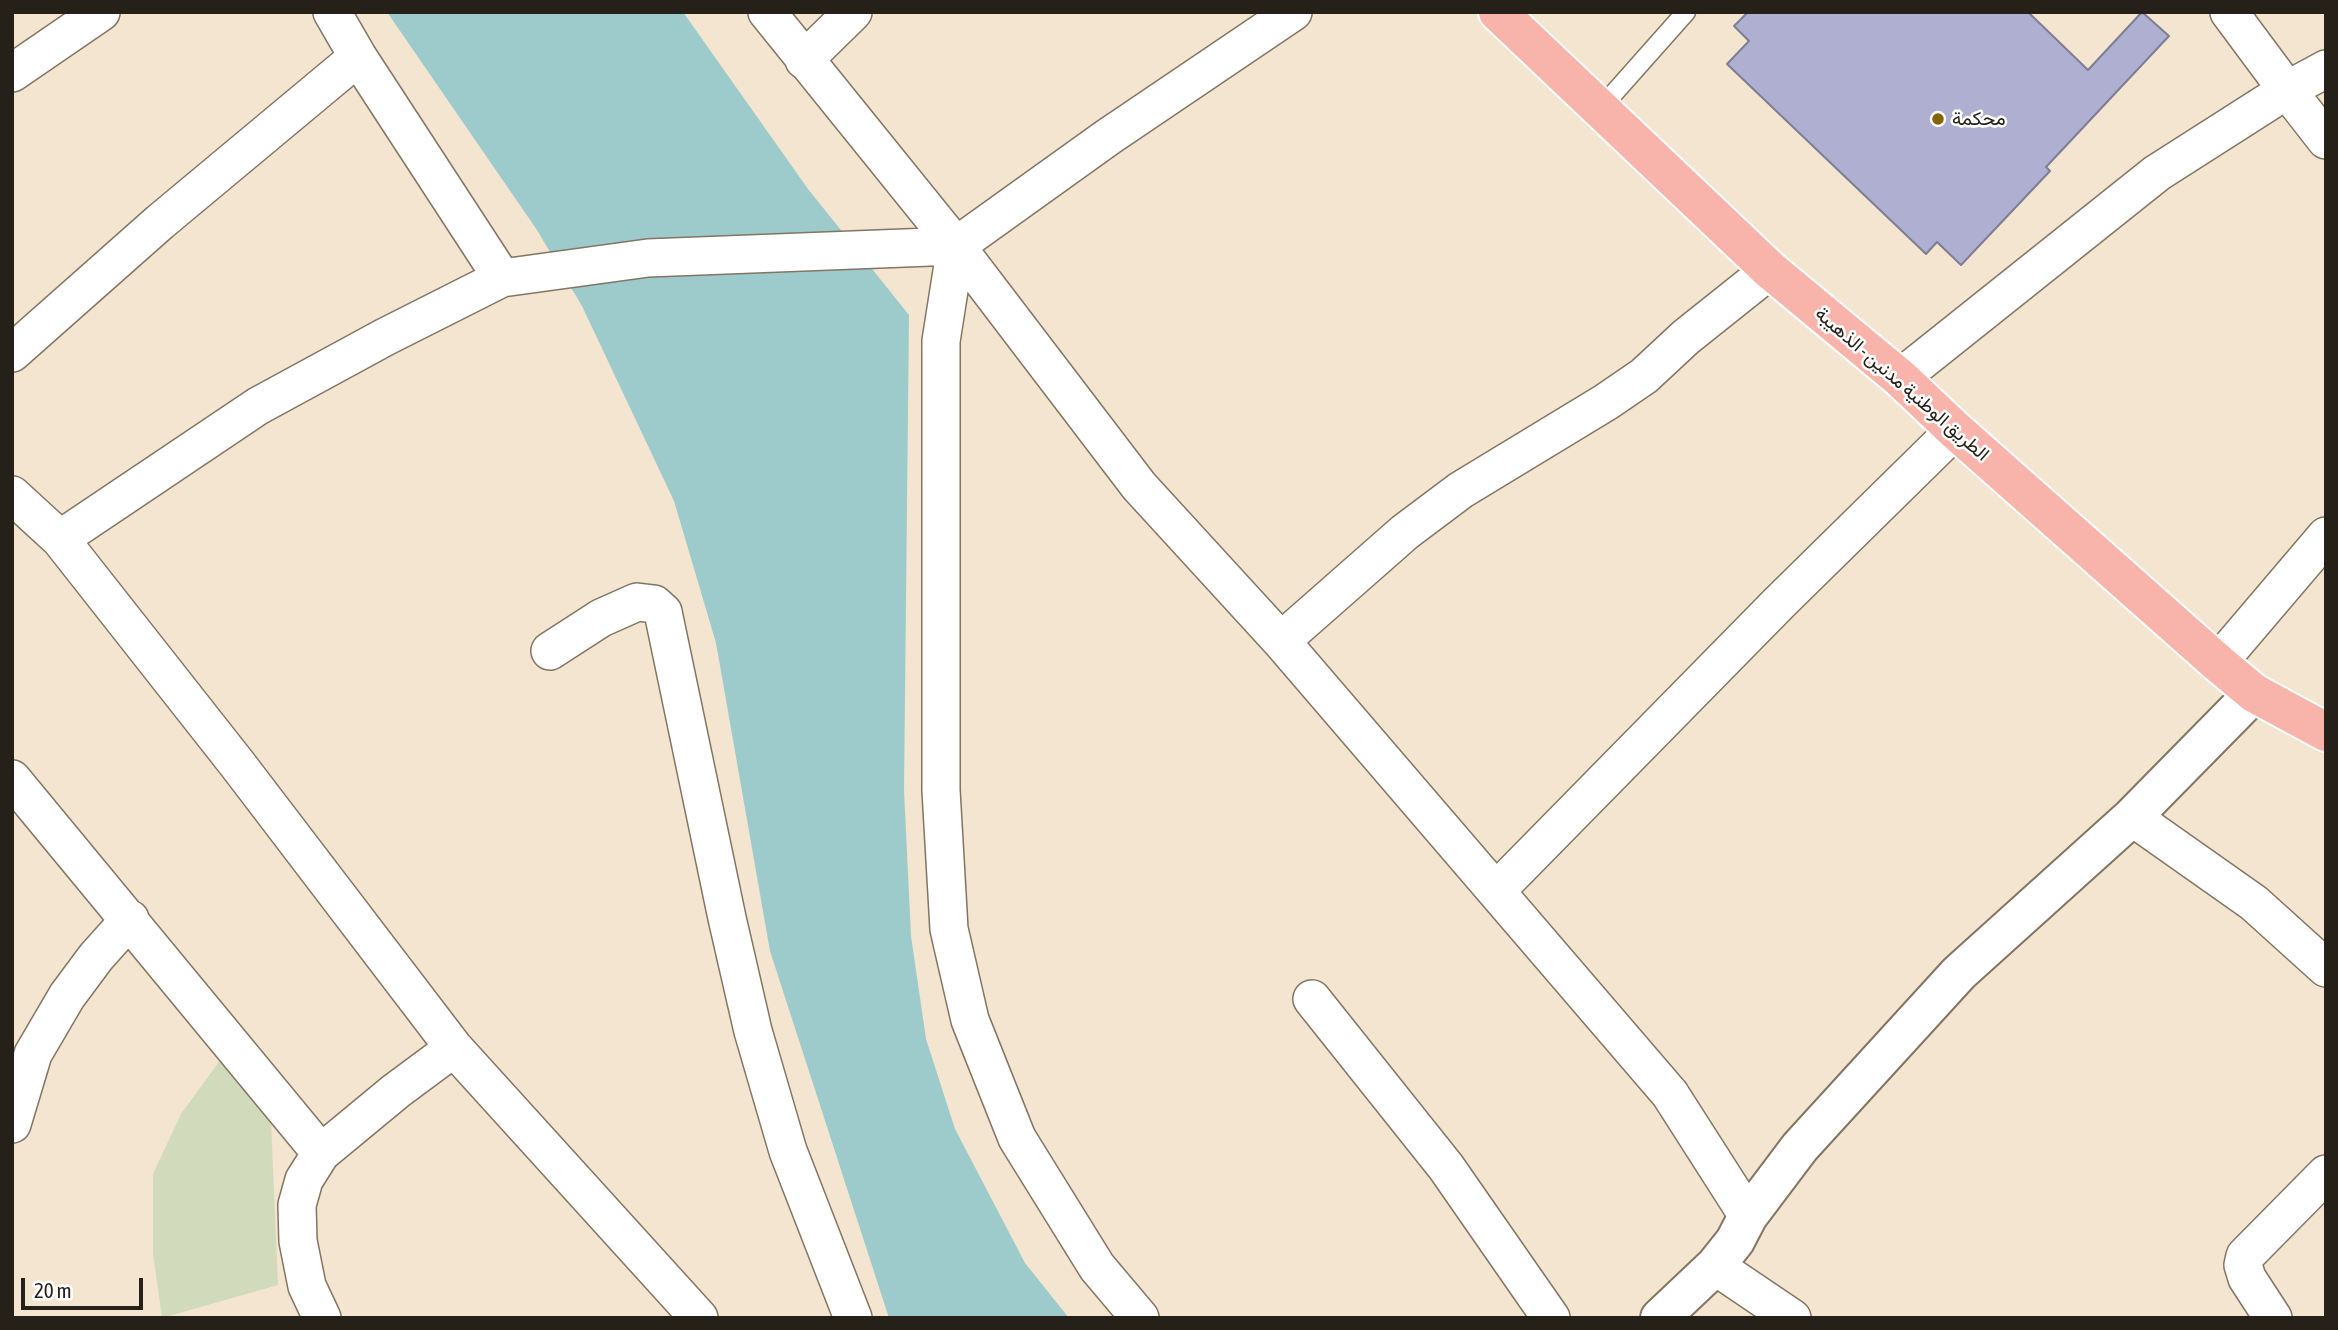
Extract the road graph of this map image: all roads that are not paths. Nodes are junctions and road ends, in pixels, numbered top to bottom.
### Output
1 (101, 12) edge
2 (332, 12) edge
3 (767, 12) edge
4 (853, 12) edge
5 (1293, 12) edge
6 (1498, 12) edge
7 (1686, 12) edge
8 (2229, 12) edge
9 (358, 57) junction
10 (804, 60) junction
11 (2326, 69) edge
12 (12, 73) edge
13 (2287, 90) junction
14 (1598, 110) junction
15 (2326, 140) edge
16 (956, 246) junction
17 (1770, 270) junction
18 (502, 278) junction
19 (12, 353) edge
20 (1900, 377) junction
21 (1955, 430) junction
22 (12, 495) edge
23 (2326, 536) edge
24 (60, 539) junction
25 (1281, 641) junction
26 (550, 651) dead end
27 (2218, 663) junction
28 (2254, 693) junction
29 (2326, 732) edge
30 (12, 779) edge
31 (2132, 817) junction
32 (1497, 890) junction
33 (130, 919) junction
34 (2326, 968) edge
35 (1312, 999) dead end
36 (454, 1048) junction
37 (12, 1124) edge
38 (321, 1153) junction
39 (2326, 1174) edge
40 (1748, 1216) junction
41 (1715, 1266) junction
42 (322, 1318) edge
43 (699, 1318) edge
44 (853, 1318) edge
45 (1140, 1318) edge
46 (1551, 1318) edge
47 (1660, 1318) edge
48 (1792, 1318) edge
49 (2273, 1318) edge

1 - 12 street
2 - 9 street
3 - 10 street
4 - 10 street
5 - 16 street
6 - 14 main road, الطريق الوطنية مدنين - الذهيبة
7 - 14 lane
8 - 13 street
9 - 18 street
9 - 19 street
10 - 16 street
11 - 13 street
13 - 15 street
13 - 20 street
14 - 17 main road, الطريق الوطنية مدنين - الذهيبة
16 - 18 street
16 - 25 street
16 - 45 street
17 - 20 main road, الطريق الوطنية مدنين - الذهيبة
17 - 25 street
18 - 24 street
20 - 21 main road, الطريق الوطنية مدنين - الذهيبة
21 - 27 main road, الطريق الوطنية مدنين - الذهيبة
21 - 32 street
22 - 24 street
23 - 27 street
24 - 36 street
25 - 32 street
26 - 44 street
27 - 28 main road, الطريق الوطنية مدنين - الذهيبة
28 - 29 main road, الطريق الوطنية مدنين - الذهيبة
28 - 31 street
30 - 33 street
31 - 34 street
31 - 40 street
32 - 40 street
33 - 37 street
33 - 38 street
35 - 46 street
36 - 38 street
36 - 43 street
38 - 42 street
39 - 49 street
40 - 41 street
41 - 47 street
41 - 48 street

